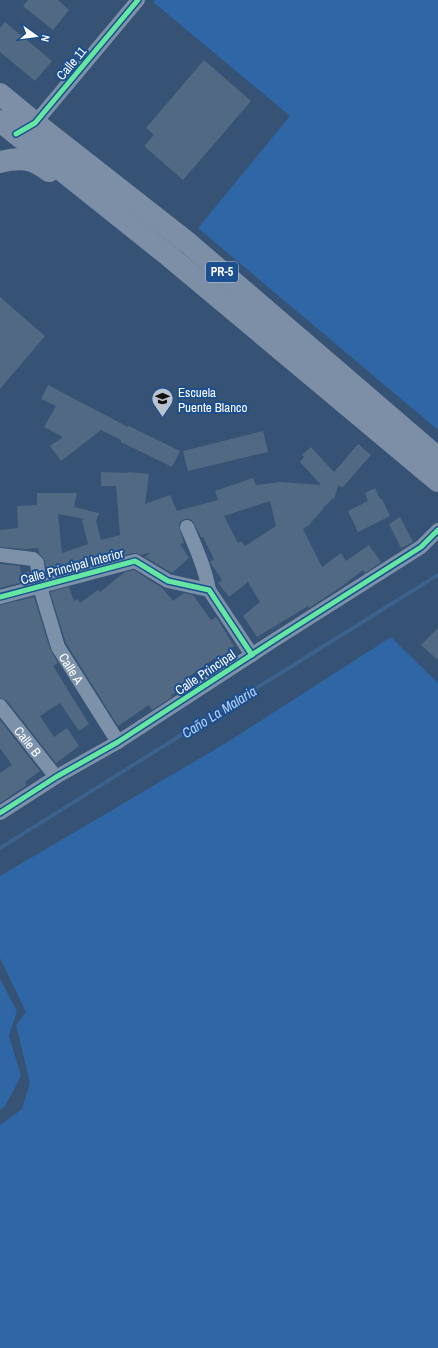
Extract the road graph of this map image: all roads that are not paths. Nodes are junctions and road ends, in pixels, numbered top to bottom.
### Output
1 (138, 0) edge
2 (0, 94) edge
3 (35, 123) junction
4 (8, 127) edge
5 (0, 162) edge
6 (69, 176) junction
7 (438, 458) edge
8 (438, 481) edge
9 (187, 527) dead end
10 (438, 530) edge
11 (0, 555) edge
12 (40, 587) junction
13 (210, 590) junction
14 (0, 597) edge
15 (252, 655) junction
16 (0, 706) edge
17 (118, 742) junction
18 (56, 777) junction
19 (0, 813) edge

1 - 3 street, Calle 11
2 - 3 main road, PR-5
3 - 4 street, Calle 11
3 - 7 main road, PR-5
4 - 6 main road, PR-5
5 - 6 main road
6 - 8 main road, PR-5
9 - 13 street
10 - 15 street, Calle Principal
11 - 12 street, Calle A
12 - 13 street, Calle Principal Interior
12 - 14 street, Calle Principal Interior
12 - 17 street, Calle A
13 - 15 street
15 - 17 street, Calle Principal
16 - 18 street, Calle B
17 - 18 street, Calle Principal
18 - 19 street, Calle Principal

